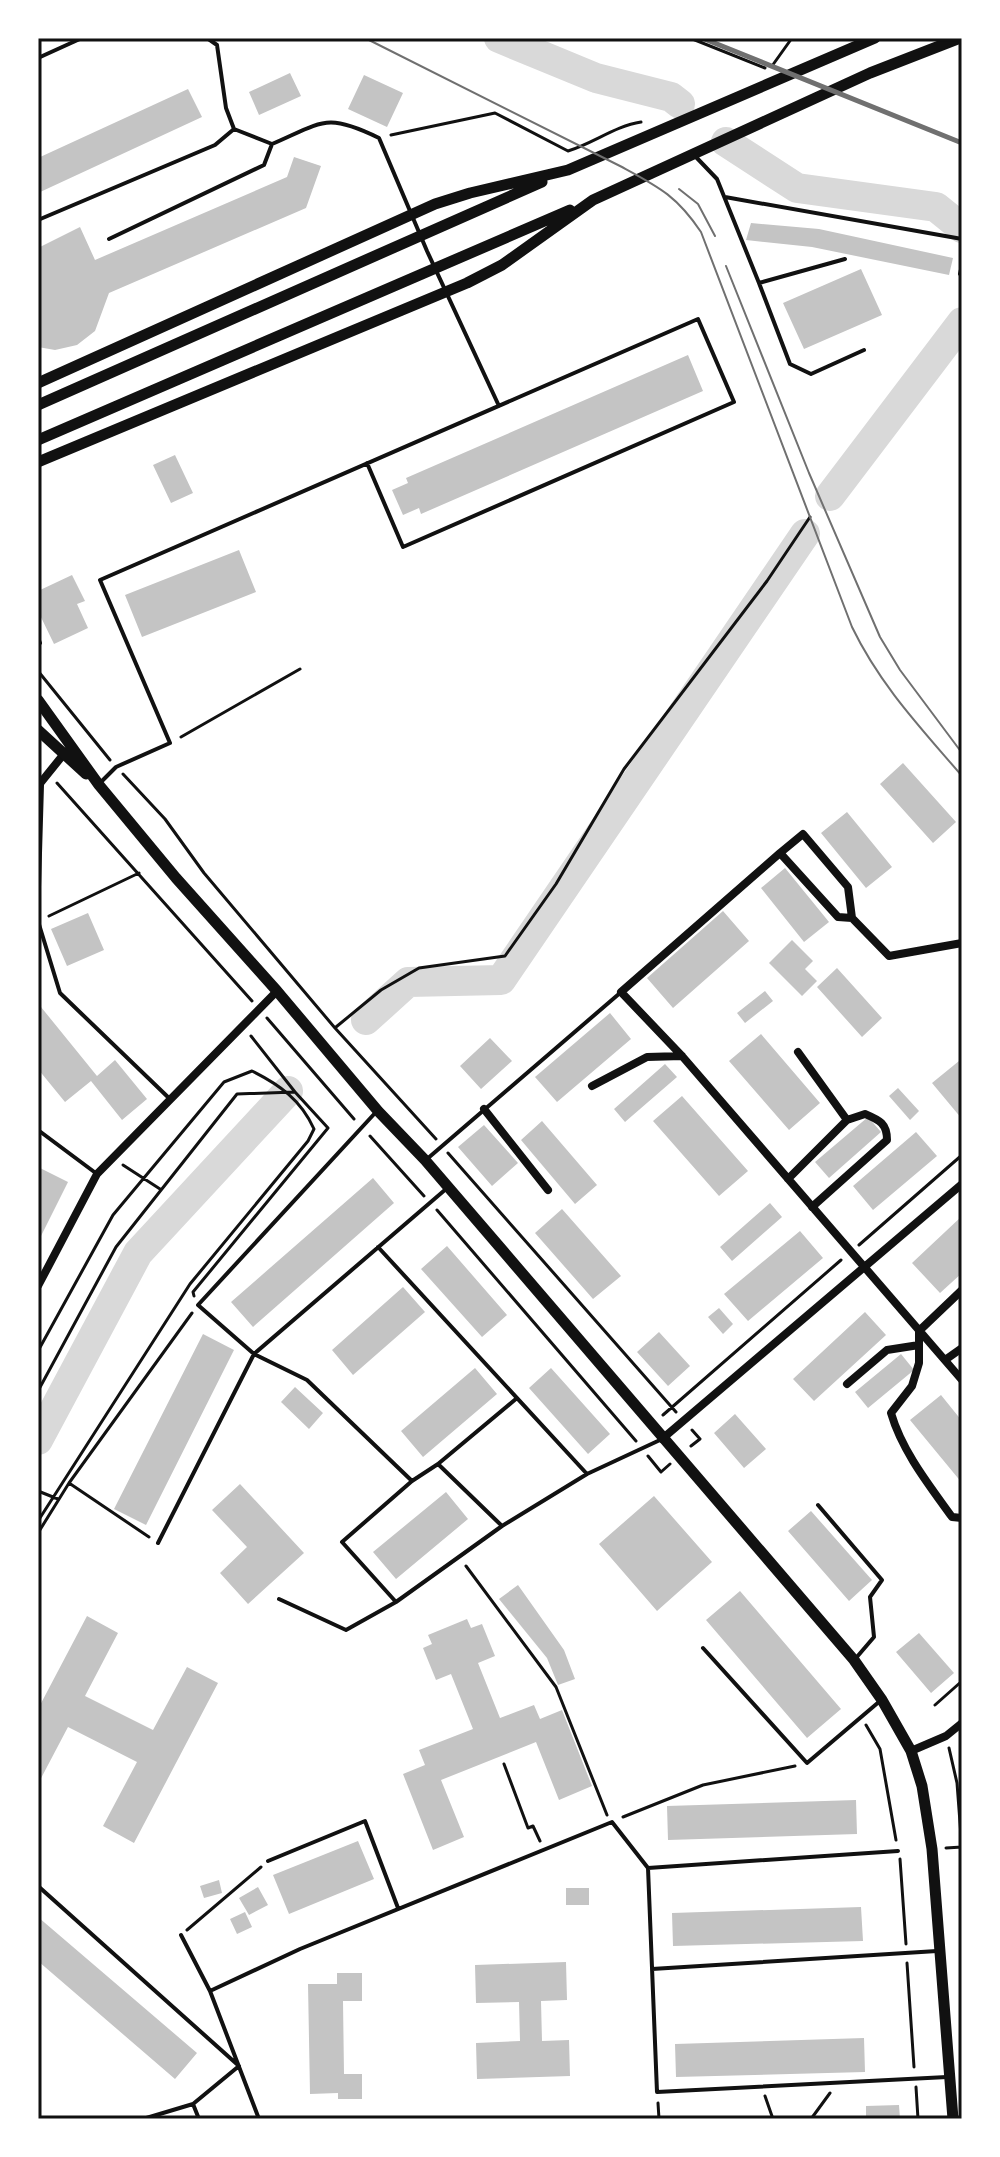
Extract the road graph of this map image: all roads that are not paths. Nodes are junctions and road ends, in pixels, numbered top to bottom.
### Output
1 (82, 38) edge
2 (207, 38) edge
3 (875, 38) edge
4 (960, 38) edge
5 (38, 58) edge
6 (234, 129) junction
7 (272, 144) junction
8 (693, 154) junction
9 (568, 170) junction
10 (725, 197) junction
11 (593, 200) junction
12 (38, 220) edge
13 (109, 239) dead end
14 (962, 239) edge
15 (845, 259) dead end
16 (962, 265) edge
17 (960, 274) dead end
18 (759, 283) junction
19 (864, 350) dead end
20 (38, 383) edge
21 (38, 405) edge
22 (499, 406) junction
23 (38, 440) edge
24 (38, 462) edge
25 (367, 463) junction
26 (38, 638) edge
27 (38, 644) edge
28 (38, 700) edge
29 (38, 730) edge
30 (63, 755) junction
31 (99, 785) junction
32 (40, 786) edge
33 (780, 853) junction
34 (852, 918) junction
35 (38, 921) edge
36 (962, 943) edge
37 (277, 991) junction
38 (621, 992) junction
39 (798, 1052) dead end
40 (682, 1056) junction
41 (592, 1086) dead end
42 (172, 1101) junction
43 (484, 1109) junction
44 (378, 1111) junction
45 (847, 1120) junction
46 (38, 1130) edge
47 (425, 1160) junction
48 (97, 1174) junction
49 (788, 1179) junction
50 (962, 1184) edge
51 (448, 1187) junction
52 (548, 1190) dead end
53 (812, 1207) junction
54 (378, 1247) junction
55 (864, 1266) junction
56 (38, 1286) edge
57 (962, 1290) edge
58 (919, 1331) junction
59 (919, 1345) junction
60 (962, 1348) edge
61 (254, 1354) junction
62 (945, 1360) junction
63 (962, 1380) edge
64 (847, 1384) dead end
65 (517, 1398) junction
66 (662, 1439) junction
67 (438, 1464) junction
68 (587, 1474) junction
69 (412, 1481) junction
70 (818, 1505) dead end
71 (962, 1518) edge
72 (502, 1526) junction
73 (158, 1543) road end
74 (279, 1599) dead end
75 (396, 1602) junction
76 (703, 1648) dead end
77 (854, 1660) junction
78 (882, 1700) junction
79 (962, 1723) edge
80 (911, 1751) junction
81 (898, 1851) road end
82 (268, 1861) road end
83 (648, 1868) junction
84 (38, 1886) edge
85 (398, 1908) junction
86 (181, 1935) road end
87 (939, 1951) junction
88 (652, 1969) junction
89 (210, 1991) junction
90 (239, 2066) junction
91 (949, 2077) junction
92 (193, 2104) junction
93 (956, 2117) edge
94 (143, 2119) edge
95 (199, 2119) edge
96 (259, 2119) edge

1 - 5 lane
2 - 6 lane
3 - 9 main road
4 - 8 main road
6 - 7 lane
6 - 12 lane
7 - 13 lane
7 - 22 lane
8 - 10 lane
8 - 11 main road
9 - 20 main road
9 - 21 main road
10 - 14 lane
10 - 18 lane
11 - 23 main road
11 - 24 main road
15 - 18 lane
16 - 17 lane
18 - 19 lane
22 - 25 lane
22 - 25 lane
25 - 31 lane
26 - 27 lane
28 - 31 main road
29 - 30 main road
30 - 31 main road
30 - 32 street
31 - 37 main road
32 - 35 lane
33 - 34 street
33 - 34 street
33 - 38 street
34 - 36 street
35 - 42 lane
37 - 42 street
37 - 44 main road
38 - 40 street
38 - 43 lane
39 - 45 street
40 - 41 street
40 - 49 street
42 - 48 street
43 - 47 lane
43 - 52 street
44 - 47 main road
44 - 61 lane
45 - 49 street
45 - 53 street
46 - 48 lane
47 - 51 main road
48 - 56 street
49 - 53 street
50 - 55 street
51 - 54 lane
51 - 66 main road
53 - 55 street
54 - 61 lane
54 - 65 lane
55 - 58 street
55 - 66 street
57 - 58 street
58 - 59 street
58 - 62 street
59 - 64 street
59 - 71 street
60 - 62 street
61 - 69 lane
61 - 73 lane
62 - 63 street
65 - 67 lane
65 - 68 lane
66 - 68 lane
66 - 77 main road
67 - 69 lane
67 - 72 lane
68 - 72 lane
69 - 75 lane
70 - 77 lane
72 - 75 lane
74 - 75 lane
76 - 78 lane
77 - 78 main road
78 - 80 main road
79 - 80 street
80 - 87 main road
81 - 83 lane
82 - 85 lane
83 - 85 lane
83 - 88 lane
84 - 90 lane
85 - 89 lane
86 - 89 lane
87 - 88 lane
87 - 91 main road
88 - 91 lane
89 - 90 lane
90 - 92 lane
90 - 96 lane
91 - 93 main road
92 - 94 lane
92 - 95 lane

